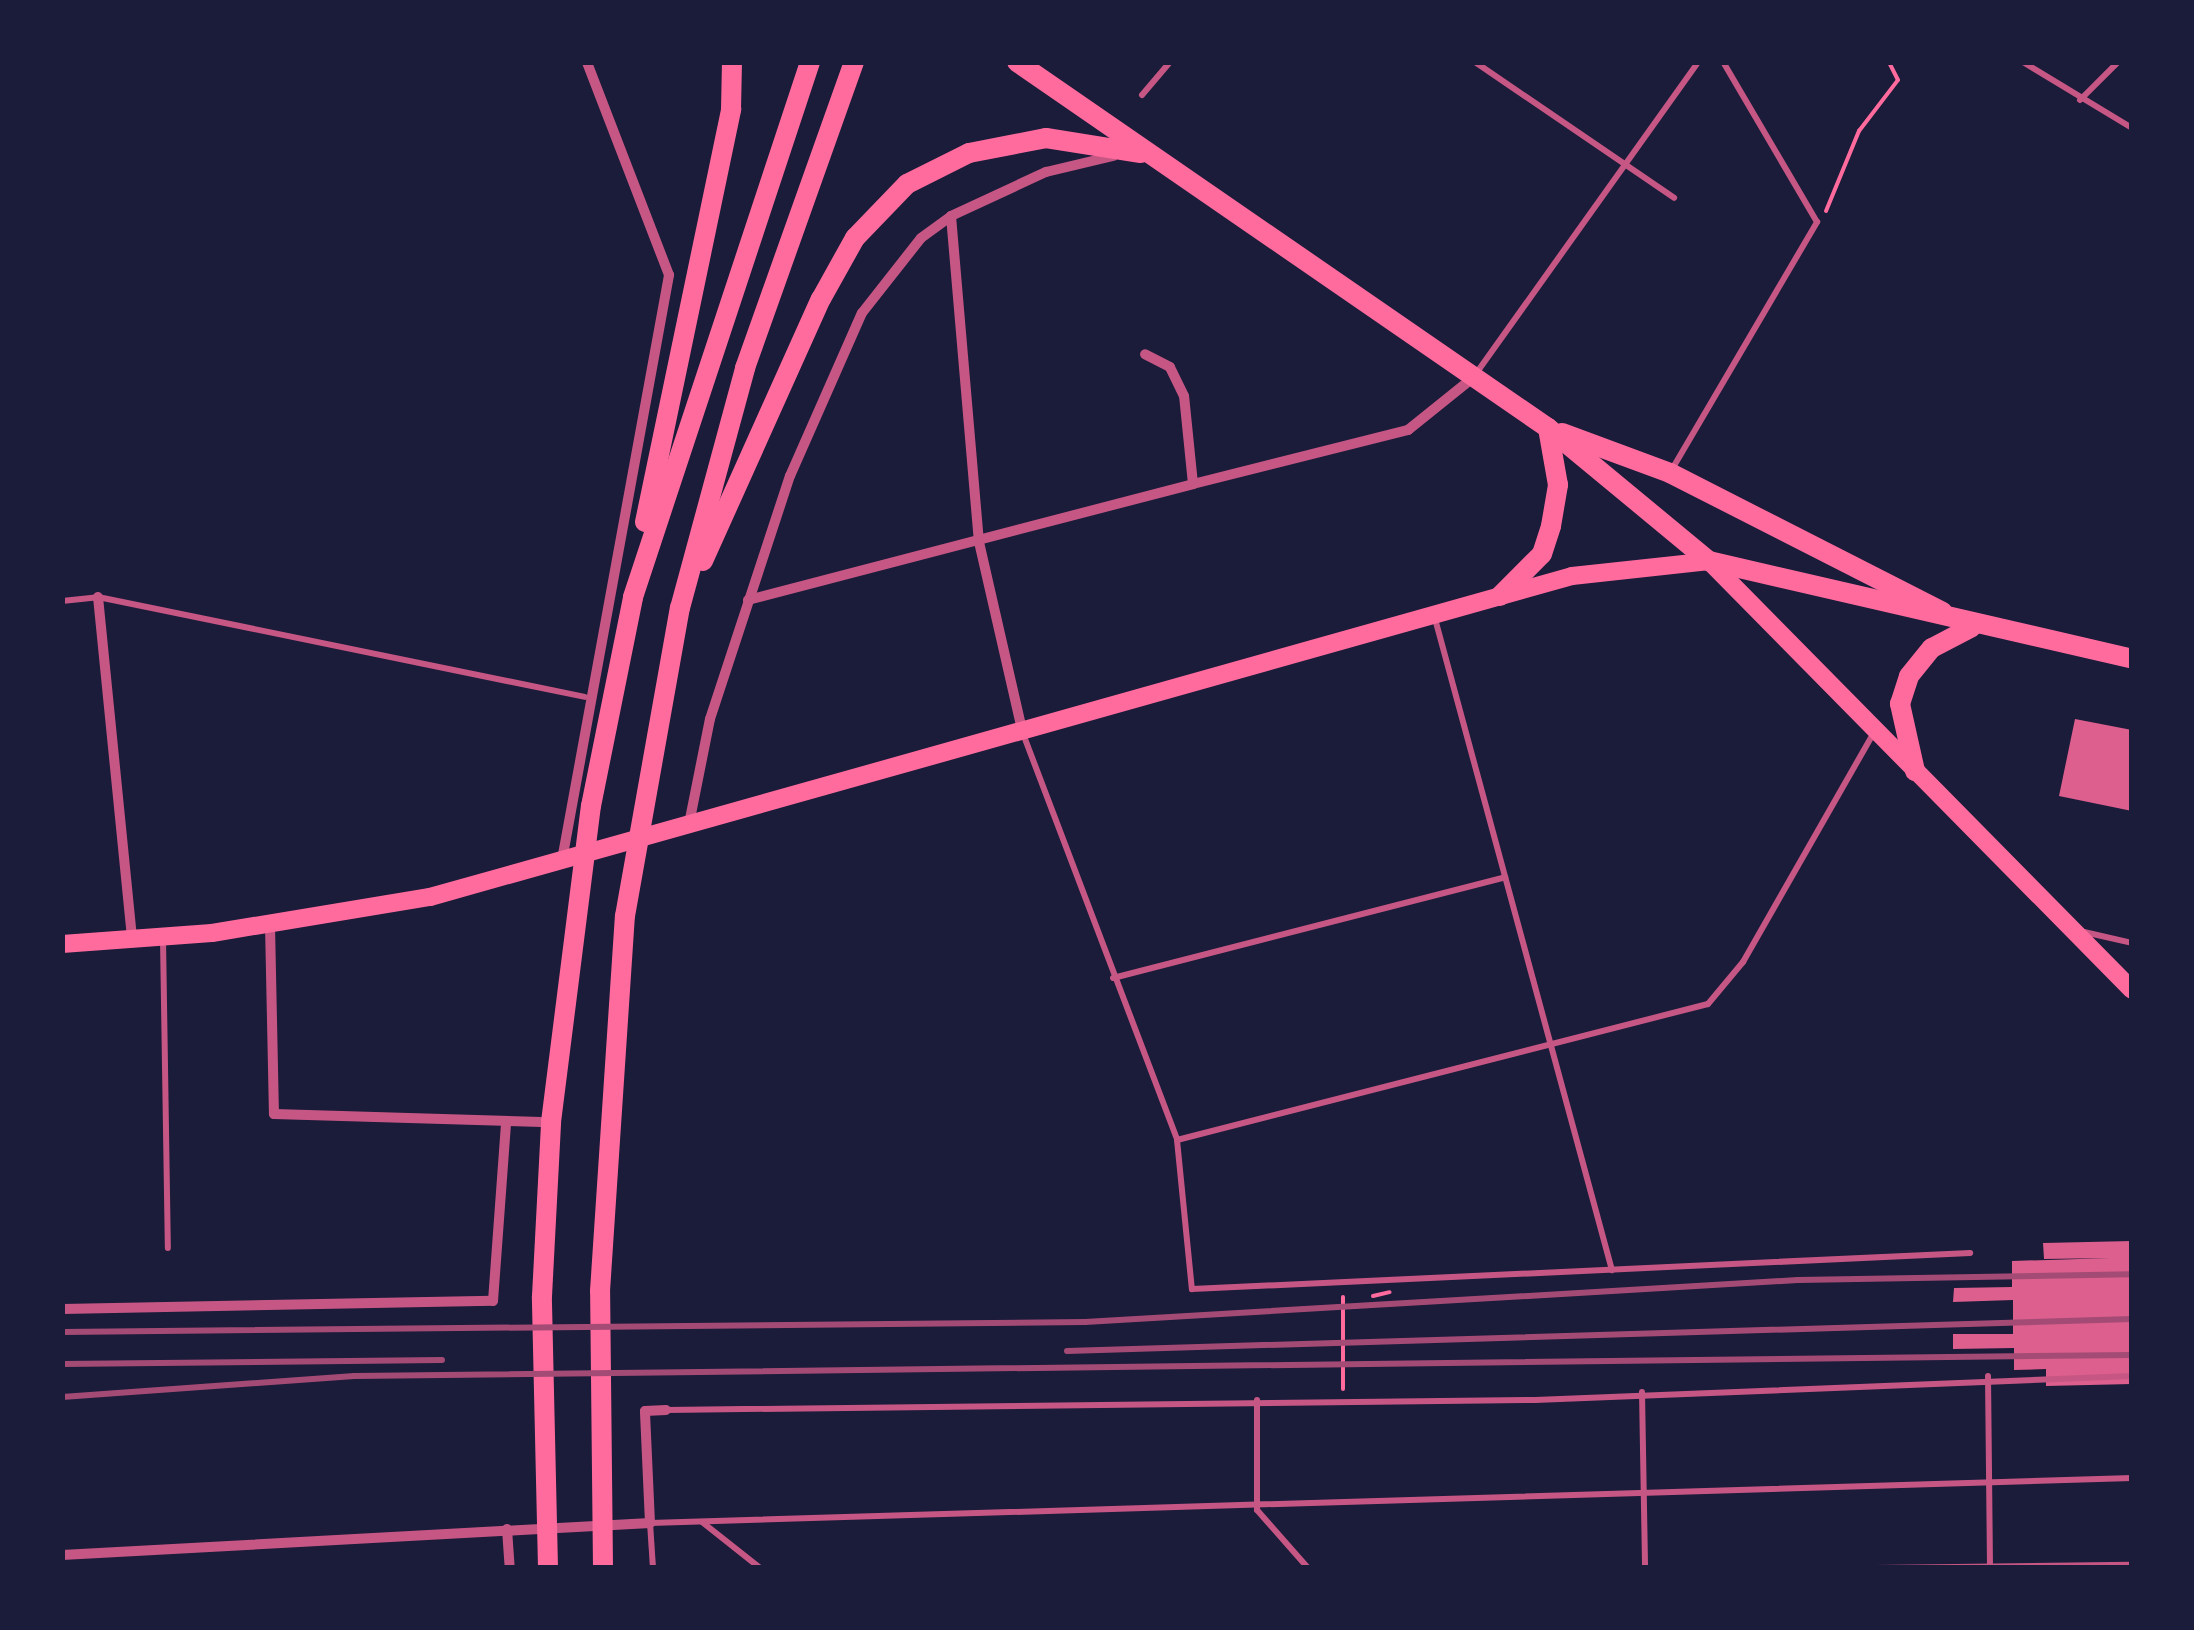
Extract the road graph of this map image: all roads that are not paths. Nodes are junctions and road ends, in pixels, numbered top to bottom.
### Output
1 (588, 62) edge
2 (732, 62) edge
3 (810, 62) edge
4 (854, 62) edge
5 (1017, 62) edge
6 (1170, 62) edge
7 (1475, 62) edge
8 (1698, 62) edge
9 (1724, 62) edge
10 (2023, 62) edge
11 (2118, 62) edge
12 (1142, 94) dead end
13 (2079, 101) junction
14 (2132, 128) edge
15 (1141, 153) junction
16 (1626, 165) junction
17 (1674, 198) dead end
18 (951, 216) junction
19 (1145, 354) dead end
20 (1474, 376) junction
21 (1548, 428) junction
22 (1670, 473) junction
23 (1193, 484) junction
24 (979, 542) junction
25 (1709, 560) junction
26 (1500, 596) junction
27 (98, 597) junction
28 (633, 597) junction
29 (748, 600) junction
30 (62, 602) edge
31 (680, 608) junction
32 (1434, 615) junction
33 (1972, 626) junction
34 (2132, 660) edge
35 (585, 697) junction
36 (1022, 730) junction
37 (1876, 730) junction
38 (1915, 770) junction
39 (689, 824) junction
40 (562, 860) junction
41 (1505, 877) junction
42 (270, 925) junction
43 (2071, 929) junction
44 (162, 936) junction
45 (132, 939) junction
46 (2132, 943) edge
47 (62, 944) edge
48 (1113, 978) junction
49 (2132, 990) edge
50 (1550, 1044) junction
51 (506, 1122) junction
52 (551, 1122) junction
53 (1177, 1140) junction
54 (168, 1248) dead end
55 (1970, 1253) dead end
56 (1612, 1270) junction
57 (62, 1310) edge
58 (1988, 1376) junction
59 (2132, 1376) edge
60 (1642, 1392) junction
61 (1257, 1400) junction
62 (666, 1410) joint
63 (1988, 1478) junction
64 (2132, 1478) edge
65 (1644, 1491) junction
66 (1257, 1510) junction
67 (702, 1522) junction
68 (650, 1524) junction
69 (506, 1528) junction
70 (62, 1555) edge
71 (2132, 1565) edge
72 (1990, 1567) edge
73 (510, 1568) edge
74 (548, 1568) edge
75 (603, 1568) edge
76 (653, 1568) edge
77 (760, 1568) edge
78 (1308, 1568) edge
79 (1645, 1568) edge
80 (1874, 1568) edge

1 - 35 street
2 - 28 main road
3 - 28 main road
4 - 31 main road
5 - 15 main road
6 - 12 lane
7 - 16 lane
8 - 16 lane
9 - 22 lane
10 - 13 lane
11 - 13 lane
13 - 14 lane
15 - 18 street
15 - 20 main road
15 - 31 main road
16 - 17 lane
16 - 20 lane
18 - 24 street
18 - 29 street
19 - 23 street
20 - 21 main road
20 - 23 street
21 - 22 main road
21 - 25 main road
21 - 26 main road
22 - 33 main road
23 - 24 street
24 - 29 street
24 - 36 street
25 - 26 main road
25 - 33 main road
25 - 37 main road
26 - 32 main road
27 - 30 lane
27 - 35 lane
27 - 45 street
28 - 52 main road
29 - 39 street
31 - 75 main road
32 - 36 main road
32 - 41 lane
33 - 34 main road
33 - 38 main road
35 - 40 street
36 - 39 main road
36 - 48 lane
37 - 38 main road
37 - 50 lane
38 - 43 main road
39 - 40 main road
40 - 42 main road
41 - 48 lane
41 - 50 lane
42 - 44 main road
42 - 51 street
43 - 46 lane
43 - 49 main road
44 - 45 main road
44 - 54 lane
45 - 47 main road
48 - 53 lane
50 - 53 lane
50 - 56 lane
51 - 52 street
51 - 57 street
52 - 74 main road
53 - 56 lane
55 - 56 lane
58 - 59 lane
58 - 60 lane
58 - 63 lane
60 - 61 lane
60 - 65 lane
61 - 62 lane
61 - 66 lane
62 - 68 street
63 - 64 lane
63 - 65 lane
63 - 72 lane
65 - 66 lane
65 - 79 lane
66 - 67 lane
66 - 78 lane
67 - 68 lane
67 - 77 lane
68 - 69 street
68 - 76 lane
69 - 70 street
69 - 73 street
71 - 72 lane
72 - 80 lane

